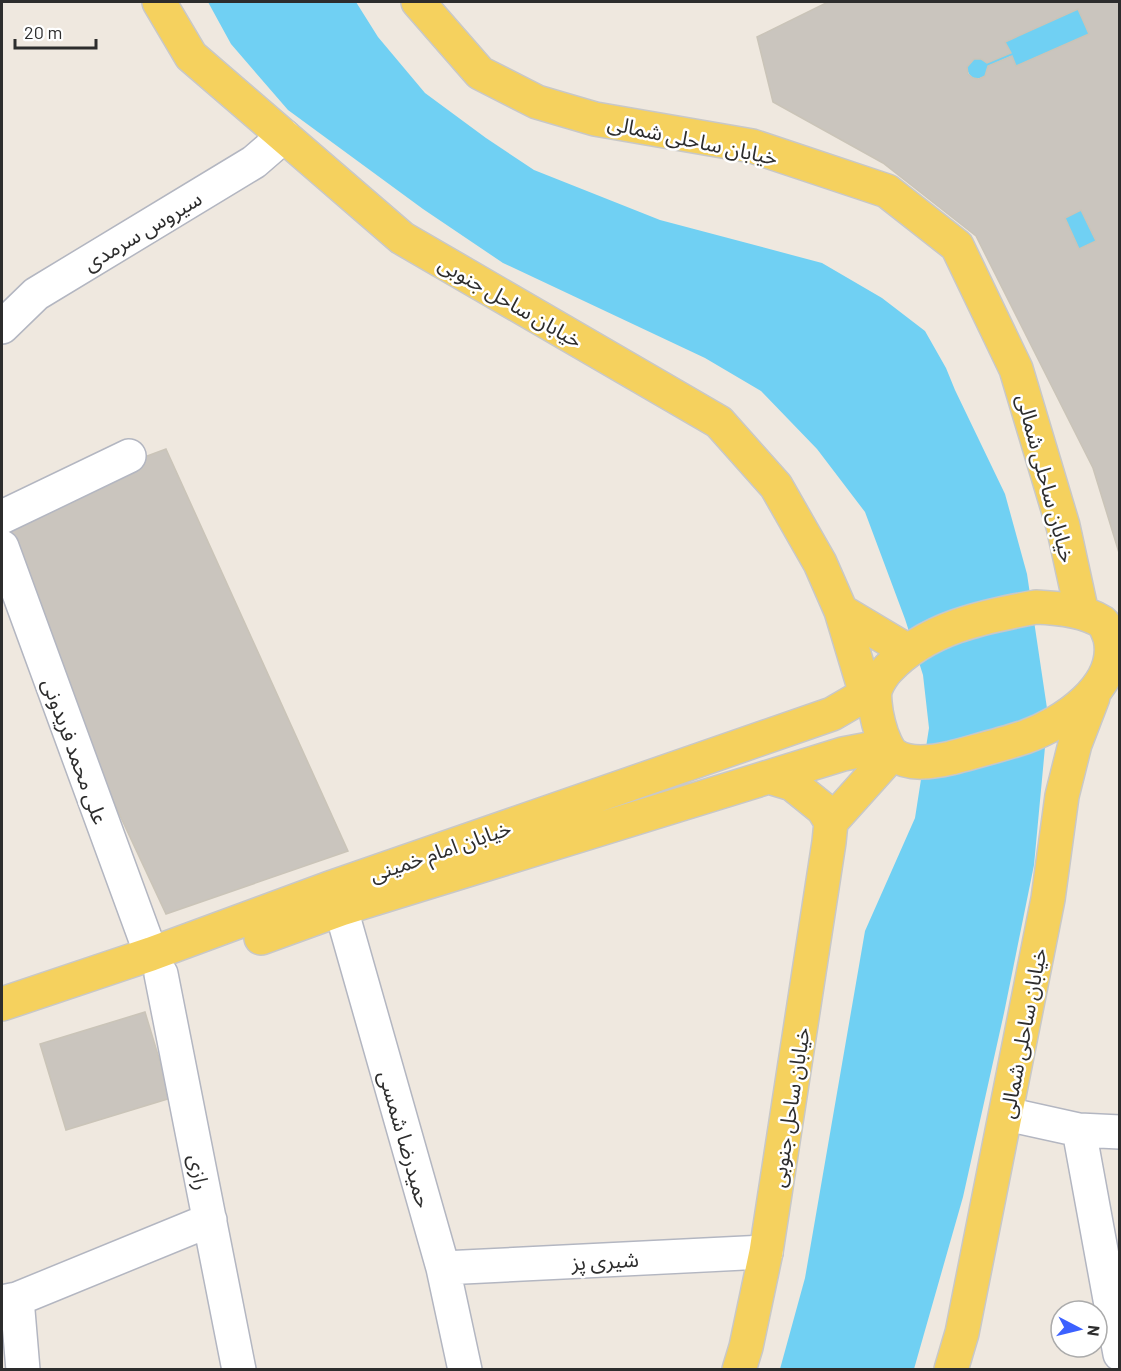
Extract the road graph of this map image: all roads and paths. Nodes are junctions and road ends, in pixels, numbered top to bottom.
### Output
1 (159, 2) edge
2 (418, 2) edge
3 (284, 136) junction
4 (2, 327) edge
5 (129, 456) dead end
6 (2, 517) edge
7 (2, 548) edge
8 (841, 611) junction
9 (1090, 616) edge
10 (910, 650) junction
11 (1117, 660) edge
12 (871, 692) junction
13 (1084, 705) junction
14 (903, 756) junction
15 (769, 777) junction
16 (830, 832) junction
17 (341, 909) junction
18 (156, 964) junction
19 (2, 1004) edge
20 (2, 1028) edge
21 (1005, 1114) junction
22 (1079, 1130) junction
23 (1119, 1132) edge
24 (210, 1220) junction
25 (766, 1252) junction
26 (443, 1268) junction
27 (9, 1300) edge
28 (1119, 1354) edge
29 (23, 1370) edge
30 (239, 1370) edge
31 (465, 1370) edge
32 (739, 1370) edge
33 (951, 1370) edge

1 - 3 main road, خیابان ساحل جنوبی
2 - 9 main road, خیابان ساحلی شمالی
3 - 4 street, سیروس سرمدی
3 - 8 main road, خیابان ساحل جنوبی
5 - 6 street
7 - 18 street, علی محمد فریدونی
8 - 10 main road
8 - 12 main road, خیابان ساحل جنوبی
9 - 10 main road
9 - 11 main road, خیابان ساحلی شمالی
10 - 12 main road
11 - 13 main road
12 - 14 main road, خیابان ساحل جنوبی
12 - 18 main road, خیابان امام خمینی
13 - 14 main road, خیابان امام خمینی
13 - 21 main road, خیابان ساحلی شمالی
14 - 15 main road, خیابان امام خمینی
14 - 16 main road
15 - 16 main road
15 - 17 main road, خیابان امام خمینی
16 - 25 main road, خیابان ساحل جنوبی
17 - 18 main road, خیابان امام خمینی
17 - 26 street, حمیدرضا شمسی
18 - 19 main road, خیابان امام خمینی
18 - 20 main road, خیابان امام خمینی
18 - 24 street, رازی
21 - 22 street
21 - 33 main road, خیابان ساحلی شمالی
22 - 23 street
22 - 28 street
24 - 27 street
24 - 30 street, رازی
25 - 26 street, شیری پز
25 - 32 main road, خیابان ساحل جنوبی
26 - 31 street, حمیدرضا شمسی
27 - 29 street

